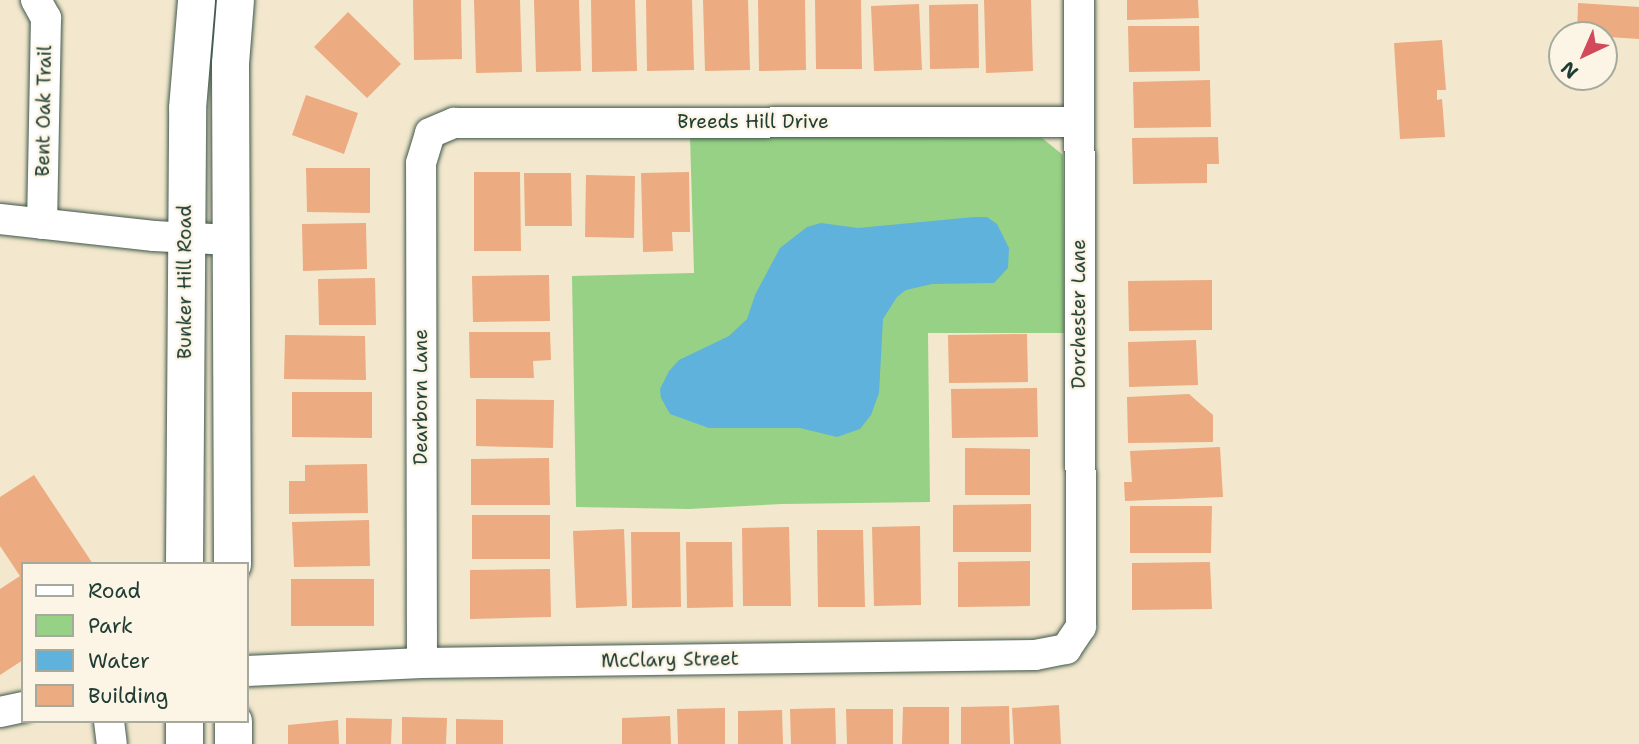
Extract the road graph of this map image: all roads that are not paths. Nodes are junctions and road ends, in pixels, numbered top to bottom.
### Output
1 (36, 0) edge
2 (196, 0) edge
3 (235, 0) edge
4 (1079, 0) edge
5 (1078, 122) junction
6 (430, 133) joint
7 (0, 219) edge
8 (41, 224) junction
9 (185, 239) junction
10 (231, 240) junction
11 (184, 562) edge
12 (232, 562) edge
13 (1082, 627) joint
14 (422, 663) junction
15 (248, 671) edge
16 (21, 707) edge
17 (0, 712) edge
18 (109, 723) edge
19 (184, 723) edge
20 (233, 723) edge
21 (112, 744) edge
22 (184, 744) edge
23 (233, 744) edge

1 - 8 street, Bent Oak Trail
2 - 9 main road, Bunker Hill Road
3 - 10 main road
4 - 5 street, Dorchester Lane
5 - 6 street, Breeds Hill Drive
5 - 13 street, Dorchester Lane
6 - 14 street, Dearborn Lane
7 - 8 street
8 - 9 street
9 - 10 street
9 - 11 main road, Bunker Hill Road
10 - 12 main road
13 - 14 street, McClary Street
14 - 15 street, McClary Street
16 - 17 street
18 - 21 street
19 - 22 main road
20 - 23 main road

